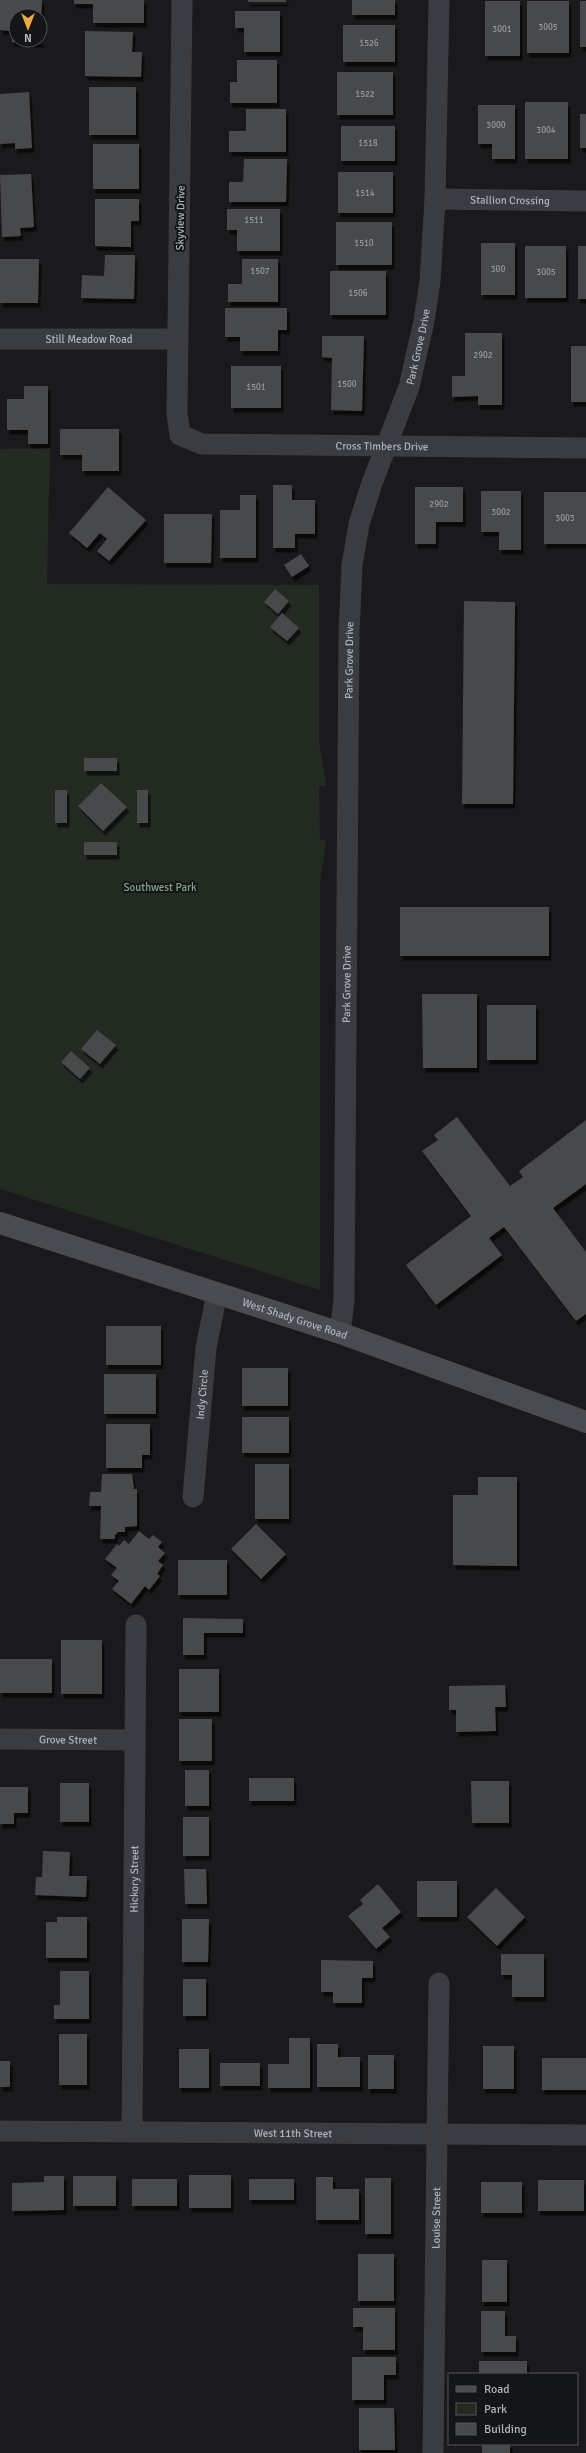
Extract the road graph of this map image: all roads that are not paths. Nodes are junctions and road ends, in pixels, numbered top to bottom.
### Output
1 (182, 0) edge
2 (439, 0) edge
3 (435, 199) junction
4 (586, 201) edge
5 (0, 339) edge
6 (178, 339) junction
7 (180, 435) joint
8 (387, 446) junction
9 (586, 448) edge
10 (0, 1223) edge
11 (217, 1293) junction
12 (340, 1333) junction
13 (586, 1422) edge
14 (193, 1497) dead end
15 (136, 1625) dead end
16 (0, 1739) edge
17 (135, 1740) junction
18 (439, 1983) dead end
19 (0, 2131) edge
20 (132, 2132) junction
21 (437, 2134) junction
22 (586, 2135) edge
23 (433, 2453) edge

1 - 6 street, Skyview Drive
2 - 3 street, Park Grove Drive
3 - 4 street, Stallion Crossing
3 - 8 street, Park Grove Drive
5 - 6 street, Still Meadow Road
6 - 7 street, Skyview Drive
7 - 8 street, Cross Timbers Drive
8 - 9 street, Cross Timbers Drive
8 - 12 street, Park Grove Drive
10 - 11 main road, West Shady Grove Road
11 - 12 main road, West Shady Grove Road
11 - 14 street, Indy Circle
12 - 13 main road, West Shady Grove Road
15 - 17 street, Hickory Street
16 - 17 street, Grove Street
17 - 20 street, Hickory Street
18 - 21 street, Louise Street
19 - 20 street, West 11th Street
20 - 21 street, West 11th Street
21 - 22 street, West 11th Street
21 - 23 street, Louise Street

